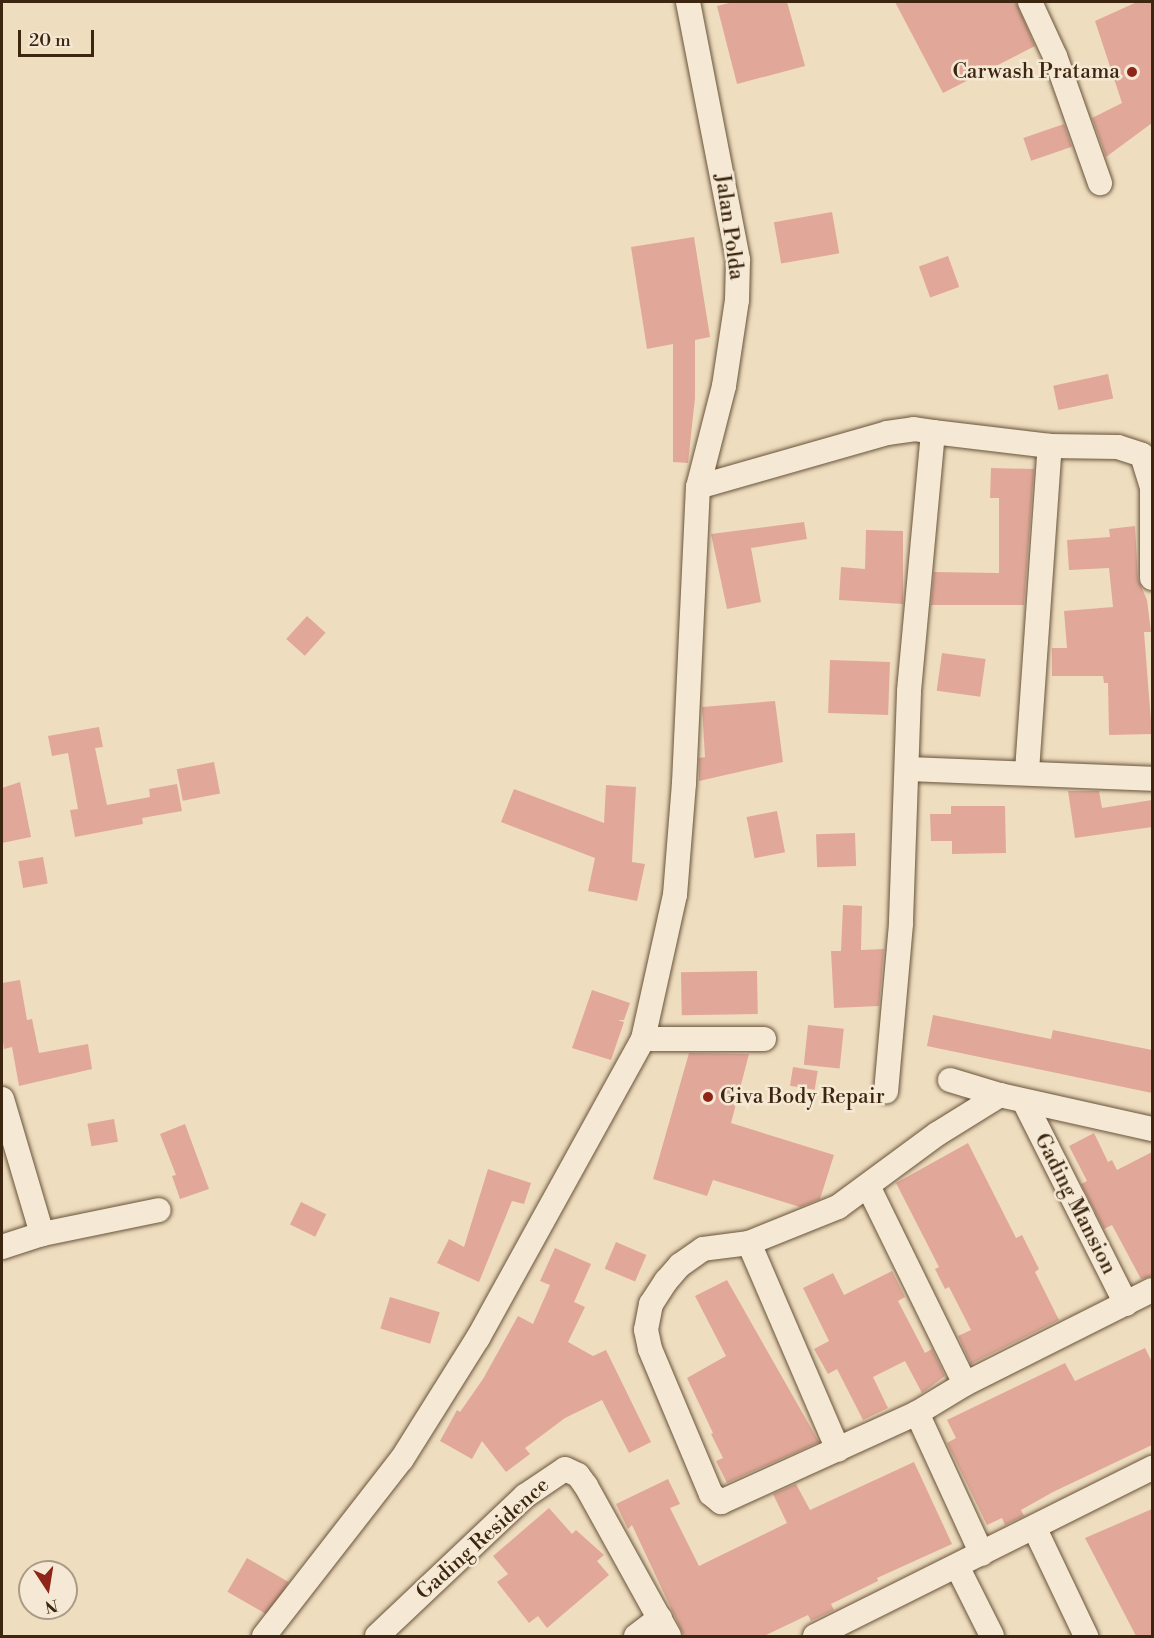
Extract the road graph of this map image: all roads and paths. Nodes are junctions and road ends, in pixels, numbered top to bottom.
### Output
1 (688, 2) edge
2 (1030, 2) edge
3 (1100, 183) dead end
4 (933, 432) junction
5 (1050, 446) junction
6 (698, 487) junction
7 (1152, 579) edge
8 (908, 769) junction
9 (1027, 771) junction
10 (1152, 779) edge
11 (643, 1039) junction
12 (764, 1039) dead end
13 (950, 1080) dead end
14 (886, 1091) dead end
15 (1000, 1095) junction
16 (2, 1099) edge
17 (1025, 1103) junction
18 (1152, 1129) edge
19 (868, 1186) junction
20 (159, 1210) dead end
21 (42, 1233) junction
22 (749, 1243) junction
23 (2, 1247) edge
24 (1143, 1301) edge
25 (965, 1384) junction
26 (917, 1413) junction
27 (838, 1450) junction
28 (1152, 1468) edge
29 (1035, 1529) junction
30 (982, 1554) junction
31 (957, 1566) junction
32 (664, 1627) edge
33 (264, 1636) edge
34 (377, 1636) edge
35 (636, 1636) edge
36 (815, 1636) edge
37 (992, 1636) edge
38 (1086, 1636) edge

1 - 6 street, Jalan Polda
2 - 3 street
4 - 5 street
4 - 6 street
4 - 8 street
5 - 7 street
5 - 9 street
6 - 11 street, Jalan Polda
8 - 9 street
8 - 14 street
9 - 10 street
11 - 12 street
11 - 33 street, Jalan Polda
13 - 15 street
15 - 17 street, Gading Mansion
15 - 19 street, Gading Mansion
16 - 21 street
17 - 18 street, Gading Mansion
17 - 24 street, Gading Mansion
19 - 22 street, Gading Mansion
19 - 25 street
20 - 21 street
21 - 23 street
22 - 27 street
22 - 27 street, Gading Mansion
24 - 25 street, Gading Mansion
25 - 26 street, Gading Mansion
26 - 27 street, Gading Mansion
26 - 30 street
28 - 29 street
29 - 30 street
29 - 38 street
30 - 31 street
31 - 36 street
31 - 37 street
32 - 34 street, Gading Residence
32 - 35 street, Gading Residence

